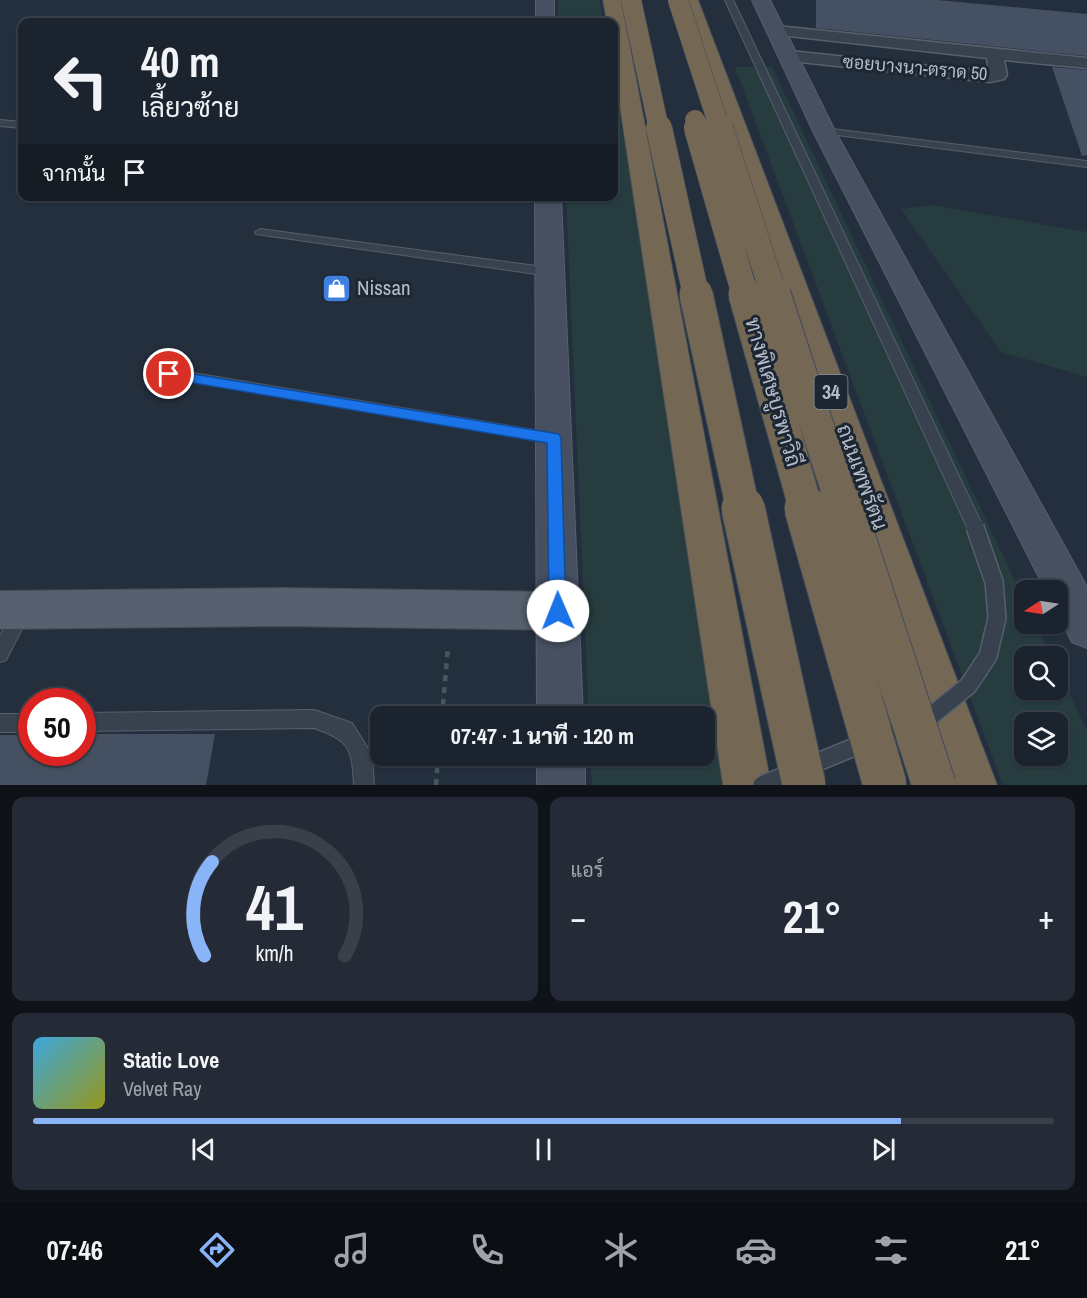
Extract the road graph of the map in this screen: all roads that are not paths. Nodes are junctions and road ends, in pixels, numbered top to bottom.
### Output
1 (544, 0) edge
2 (612, 0) edge
3 (631, 0) edge
4 (661, 0) edge
5 (678, 0) edge
6 (689, 0) edge
7 (729, 0) edge
8 (761, 0) edge
9 (545, 18) edge
10 (615, 18) edge
11 (618, 35) edge
12 (783, 43) junction
13 (995, 54) junction
14 (1087, 63) edge
15 (0, 123) edge
16 (18, 124) edge
17 (824, 131) junction
18 (1087, 164) edge
19 (548, 201) edge
20 (260, 232) dead end
21 (551, 272) junction
22 (169, 374) dead end
23 (554, 438) junction
24 (11, 610) edge
25 (558, 611) junction
26 (1087, 628) edge
27 (0, 654) edge
28 (560, 706) edge
29 (96, 722) edge
30 (0, 723) edge
31 (18, 723) edge
32 (561, 766) edge
33 (364, 785) edge
34 (561, 785) edge
35 (747, 785) edge
36 (762, 785) edge
37 (804, 785) edge
38 (885, 785) edge
39 (934, 785) edge
40 (973, 785) edge

1 - 9 main road
2 - 10 highway
3 - 37 highway, bridge
4 - 38 highway, ทางพิเศษบูรพาวิถี, bridge
5 - 39 highway, bridge
6 - 40 highway, ถนนเทพรัตน / 34
7 - 36 lane, bridge
8 - 12 main road
11 - 35 highway
12 - 13 street
12 - 13 street, ซอยบางนา-ตราด 50
12 - 17 main road
13 - 14 street, ซอยบางนา-ตราด 50
15 - 16 lane
17 - 18 lane
17 - 26 main road
19 - 21 main road
20 - 21 lane
21 - 23 main road
22 - 23 lane
23 - 25 main road
24 - 25 main road
24 - 27 lane
25 - 28 main road
29 - 33 lane
30 - 31 lane
32 - 34 main road

